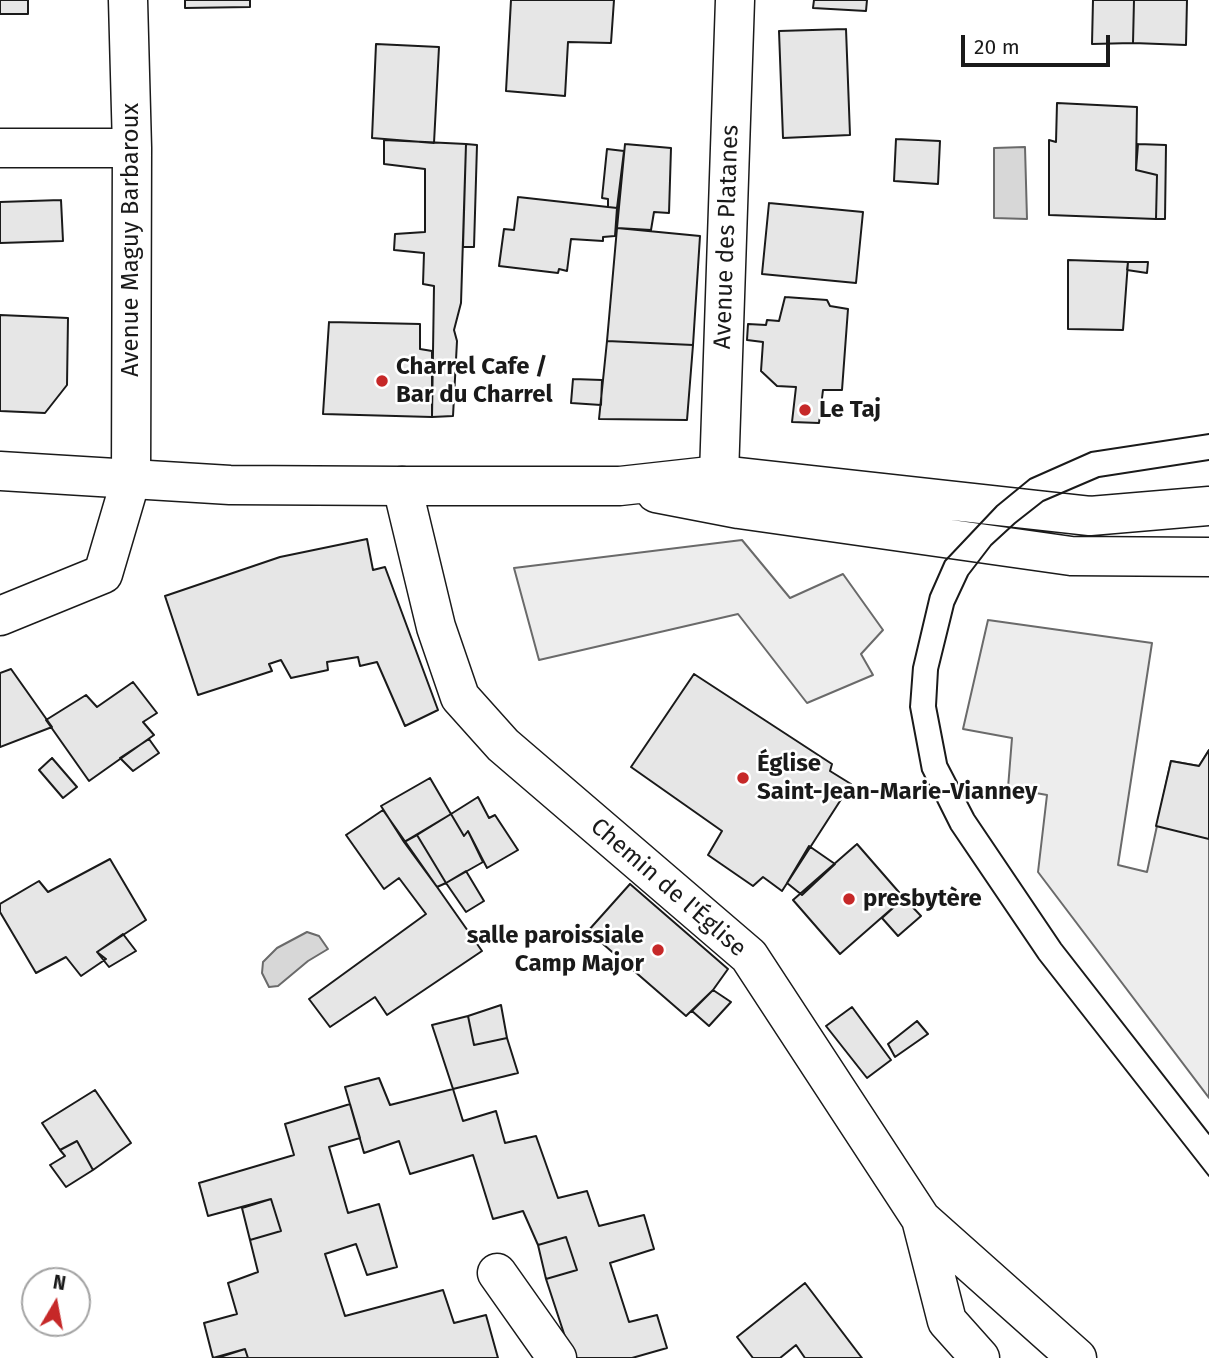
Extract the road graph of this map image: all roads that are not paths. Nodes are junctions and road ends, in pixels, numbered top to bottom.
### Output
1 (128, 0) edge
2 (735, 0) edge
3 (0, 148) edge
4 (132, 148) junction
5 (0, 471) edge
6 (719, 475) junction
7 (131, 479) junction
8 (402, 486) junction
9 (620, 486) junction
10 (1209, 506) edge
11 (1209, 558) edge
12 (0, 616) edge
13 (921, 1219) junction
14 (497, 1273) dead end
15 (557, 1358) edge
16 (980, 1358) edge
17 (1077, 1358) edge

1 - 4 street, Avenue Maguy Barbaroux
2 - 6 street, Avenue des Platanes
3 - 4 street
4 - 7 street, Avenue Maguy Barbaroux
5 - 7 street
6 - 9 street
6 - 10 street
7 - 8 street
7 - 12 street, Avenue Maguy Barbaroux
8 - 9 street
8 - 13 street, Chemin de l'Église
9 - 11 street
13 - 16 street
13 - 17 street, Chemin de l'Église
14 - 15 street

